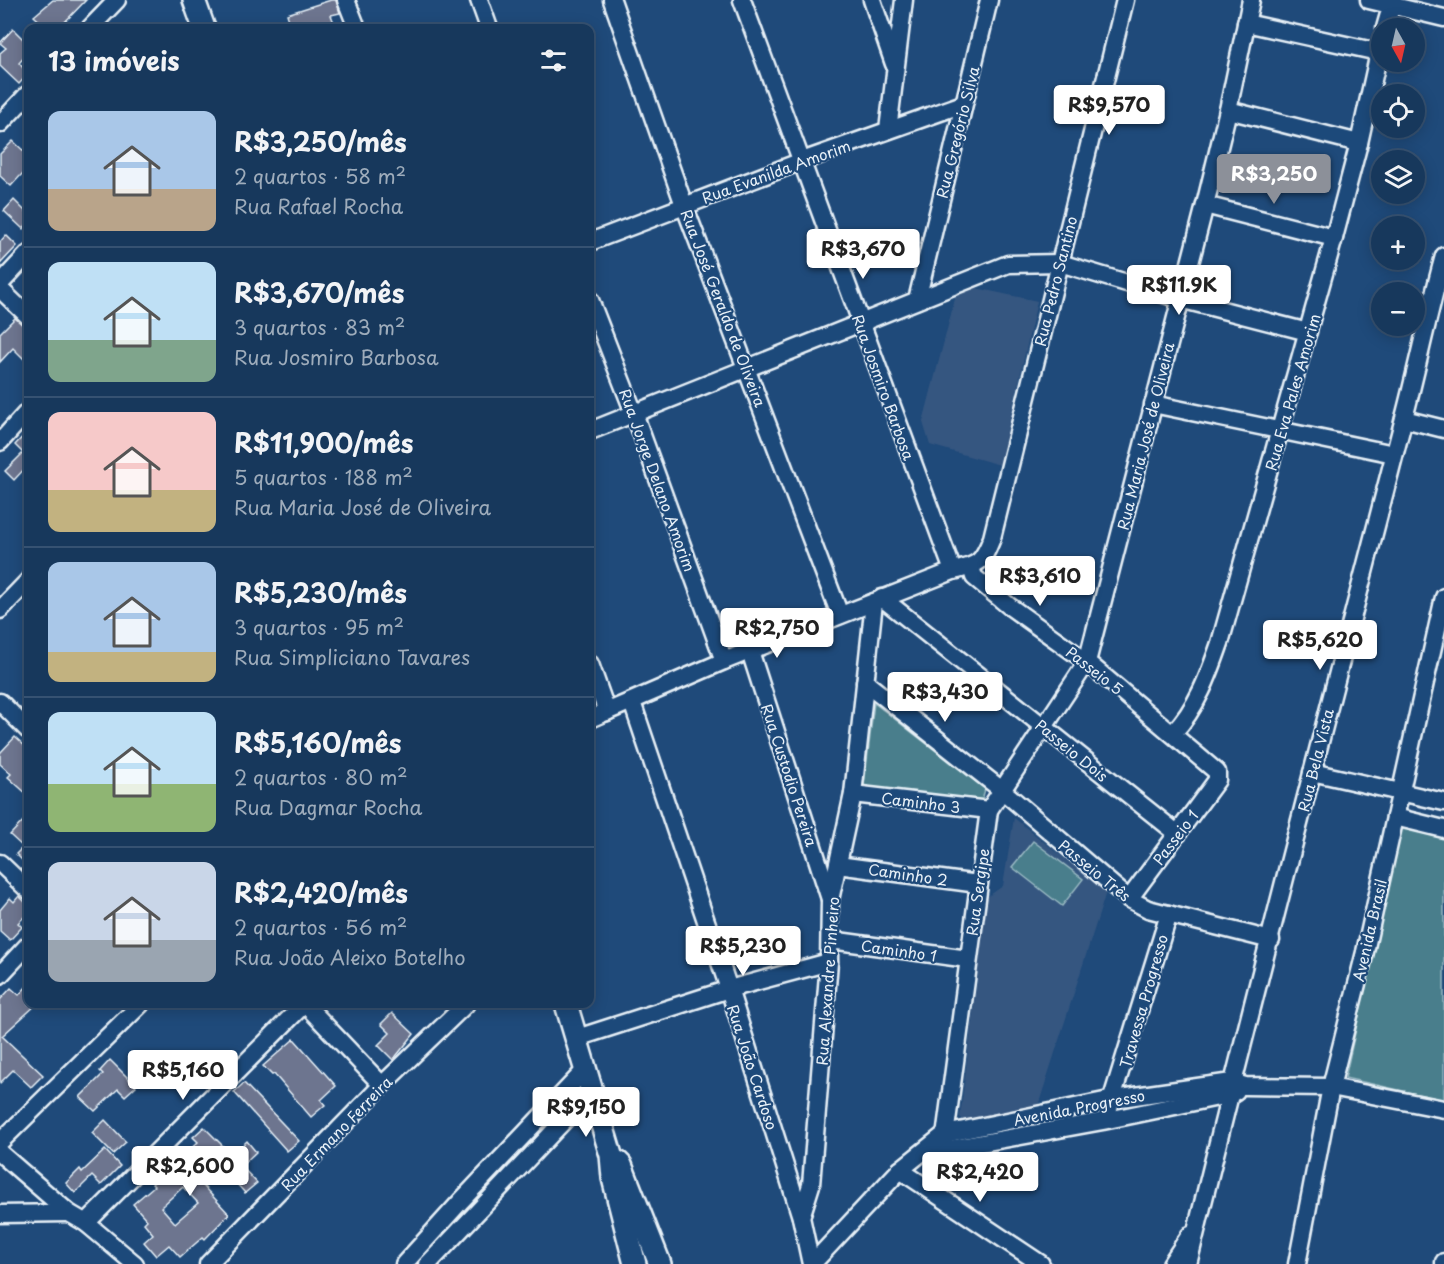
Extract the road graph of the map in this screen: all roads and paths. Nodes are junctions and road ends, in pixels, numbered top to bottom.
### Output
1 (117, 0) edge
2 (194, 0) edge
3 (346, 0) edge
4 (479, 0) edge
5 (612, 0) edge
6 (742, 0) edge
7 (872, 0) edge
8 (904, 0) edge
9 (989, 0) edge
10 (1125, 0) edge
11 (1251, 0) edge
12 (1369, 0) edge
13 (1392, 3) edge
14 (1388, 18) edge
15 (1444, 18) edge
16 (1246, 23) junction
17 (94, 24) edge
18 (203, 24) edge
19 (355, 24) edge
20 (488, 24) edge
21 (1371, 44) edge
22 (896, 67) junction
23 (1374, 72) edge
24 (24, 98) edge
25 (963, 104) junction
26 (1228, 110) junction
27 (0, 124) edge
28 (888, 130) junction
29 (1359, 143) junction
30 (802, 160) junction
31 (684, 205) junction
32 (1205, 206) junction
33 (1334, 238) junction
34 (594, 240) edge
35 (1444, 256) edge
36 (24, 258) edge
37 (1060, 263) junction
38 (0, 284) edge
39 (0, 289) edge
40 (1180, 299) junction
41 (917, 300) junction
42 (594, 310) edge
43 (24, 312) edge
44 (859, 321) junction
45 (1308, 332) junction
46 (747, 367) junction
47 (1153, 404) junction
48 (634, 413) junction
49 (24, 416) edge
50 (1404, 419) junction
51 (594, 429) edge
52 (1444, 429) edge
53 (1281, 431) junction
54 (0, 442) edge
55 (1394, 454) junction
56 (977, 564) junction
57 (953, 571) junction
58 (24, 585) edge
59 (1444, 597) edge
60 (878, 600) junction
61 (0, 610) edge
62 (840, 615) junction
63 (750, 651) junction
64 (724, 661) junction
65 (1087, 662) junction
66 (594, 675) edge
67 (865, 682) junction
68 (0, 702) edge
69 (632, 702) junction
70 (607, 712) junction
71 (594, 717) edge
72 (24, 726) edge
73 (1044, 728) junction
74 (1173, 733) junction
75 (1311, 772) junction
76 (1218, 774) joint
77 (1003, 791) junction
78 (1401, 792) junction
79 (853, 794) junction
80 (1444, 802) edge
81 (989, 810) junction
82 (1395, 817) junction
83 (1444, 829) edge
84 (1178, 834) junction
85 (0, 863) edge
86 (838, 865) junction
87 (978, 884) junction
88 (24, 886) edge
89 (1129, 899) junction
90 (830, 900) junction
91 (1168, 914) junction
92 (1271, 939) junction
93 (831, 940) junction
94 (24, 949) edge
95 (968, 959) junction
96 (830, 962) junction
97 (0, 975) edge
98 (729, 989) junction
99 (137, 1008) edge
100 (301, 1008) edge
101 (309, 1008) edge
102 (462, 1008) edge
103 (567, 1008) edge
104 (577, 1038) junction
105 (586, 1069) junction
106 (382, 1085) junction
107 (1331, 1087) junction
108 (1235, 1088) junction
109 (593, 1090) junction
110 (1114, 1099) junction
111 (1444, 1109) edge
112 (1103, 1121) junction
113 (0, 1142) edge
114 (944, 1142) junction
115 (0, 1153) edge
116 (611, 1155) junction
117 (900, 1170) junction
118 (69, 1213) junction
119 (0, 1214) edge
120 (801, 1217) junction
121 (1198, 1222) junction
122 (86, 1223) junction
123 (650, 1237) junction
124 (631, 1261) edge
125 (135, 1264) edge
126 (208, 1264) edge
127 (404, 1264) edge
128 (428, 1264) edge
129 (660, 1264) edge
130 (812, 1264) edge
131 (1041, 1264) edge
132 (1171, 1264) edge
133 (1188, 1264) edge
134 (1297, 1264) edge

1 - 17 street
2 - 18 main road
3 - 19 street
4 - 20 street
5 - 31 street, Rua José Geraldo de Oliveira
6 - 30 street, Rua Josmiro Barbosa
7 - 22 street
8 - 22 street
9 - 25 street, Rua Gregório Silva
10 - 37 street, Rua Pedro Santino
11 - 16 street, Rua Maria José de Oliveira
12 - 13 street
13 - 14 street
13 - 15 street
16 - 21 street
16 - 26 street, Rua Maria José de Oliveira
22 - 28 street
23 - 29 street, Rua Eva Pales Amorim
24 - 27 street
25 - 28 street, Rua Evanilda Amorim
25 - 41 street, Rua Gregório Silva
26 - 29 street
26 - 32 street, Rua Maria José de Oliveira
28 - 30 street, Rua Evanilda Amorim
29 - 33 street, Rua Eva Pales Amorim
30 - 31 street, Rua Evanilda Amorim
30 - 44 street, Rua Josmiro Barbosa
31 - 34 street, Rua Evanilda Amorim
31 - 46 street, Rua José Geraldo de Oliveira
32 - 33 street
32 - 40 street, Rua Maria José de Oliveira
33 - 45 street, Rua Eva Pales Amorim
35 - 50 street, Rua Bela Vista
36 - 38 street
37 - 40 street
37 - 41 street
37 - 56 street, Rua Pedro Santino
39 - 43 street
40 - 45 street
40 - 47 street, Rua Maria José de Oliveira
41 - 44 street
42 - 48 street, Rua Jorge Delano Amorim
44 - 46 street
44 - 57 street, Rua Josmiro Barbosa
45 - 53 street, Rua Eva Pales Amorim
46 - 48 street
46 - 62 street, Rua José Geraldo de Oliveira
47 - 53 street
47 - 65 street, Rua Maria José de Oliveira
48 - 51 street
48 - 64 street, Rua Jorge Delano Amorim
49 - 54 street
50 - 52 street
50 - 55 street, Rua Bela Vista
53 - 55 street
53 - 74 street, Rua Eva Pales Amorim
55 - 75 street, Rua Bela Vista
56 - 57 street
56 - 65 street, Passeio 5
57 - 60 street
58 - 61 street
59 - 78 street, Avenida Brasil
60 - 62 street
60 - 67 street, Rua Alexandre Pinheiro
60 - 73 street, Passeio Dois
62 - 63 street
63 - 64 street
63 - 90 street, Rua Custodio Pereira
64 - 69 street
65 - 73 street, Rua Sergipe
65 - 74 street, Passeio 5
66 - 70 street
67 - 77 street, Passeio Três
67 - 79 street, Rua Alexandre Pinheiro
68 - 72 street
69 - 70 street
69 - 98 street, Rua João Cardoso
70 - 71 street
73 - 77 street, Rua Sergipe
73 - 84 street, Passeio Dois
74 - 76 street, Passeio 5
75 - 78 street
75 - 92 street, Rua Bela Vista
76 - 84 street, Passeio 1
77 - 81 street, Rua Sergipe
77 - 89 street, Passeio Três
78 - 80 street
78 - 82 street, Avenida Brasil
79 - 81 street, Caminho 3
79 - 86 street, Rua Alexandre Pinheiro
81 - 87 street, Rua Sergipe
82 - 83 street
82 - 107 street, Avenida Brasil
84 - 89 street, Passeio 1
85 - 88 street
86 - 87 street, Caminho 2
86 - 90 street, Rua Alexandre Pinheiro
87 - 95 street, Rua Sergipe
89 - 91 street, Passeio Três
90 - 93 street, Rua Alexandre Pinheiro
91 - 92 street, Passeio Três
91 - 110 street, Travessa Progresso
92 - 108 street, Rua Bela Vista
93 - 95 street, Caminho 1
93 - 96 street, Rua Alexandre Pinheiro
94 - 97 street
95 - 114 street, Rua Sergipe
96 - 98 street
96 - 120 street, Rua Alexandre Pinheiro
98 - 104 street
98 - 120 street, Rua João Cardoso
99 - 113 street
100 - 122 street
101 - 106 street
102 - 106 street, Rua Ermano Ferreira
103 - 104 main road
104 - 105 main road
105 - 109 main road
105 - 127 street
106 - 126 street, Rua Ermano Ferreira
107 - 108 street, Avenida Progresso
107 - 111 street, Avenida Progresso
107 - 134 street, Avenida Brasil
108 - 110 street, Avenida Progresso
108 - 112 street, Avenida Progresso
108 - 121 street, Rua Bela Vista
109 - 116 main road
109 - 128 street
110 - 112 street, Travessa Progresso
110 - 114 street, Avenida Progresso
112 - 114 street, Avenida Progresso
114 - 117 street, Avenida Progresso
115 - 118 street
116 - 123 main road
116 - 124 main road
117 - 130 street, Avenida Progresso
117 - 131 street
118 - 119 street
118 - 122 street
120 - 130 street, Rua João Cardoso
121 - 132 street
121 - 133 street, Rua Bela Vista
122 - 125 street
123 - 124 street
123 - 129 main road

